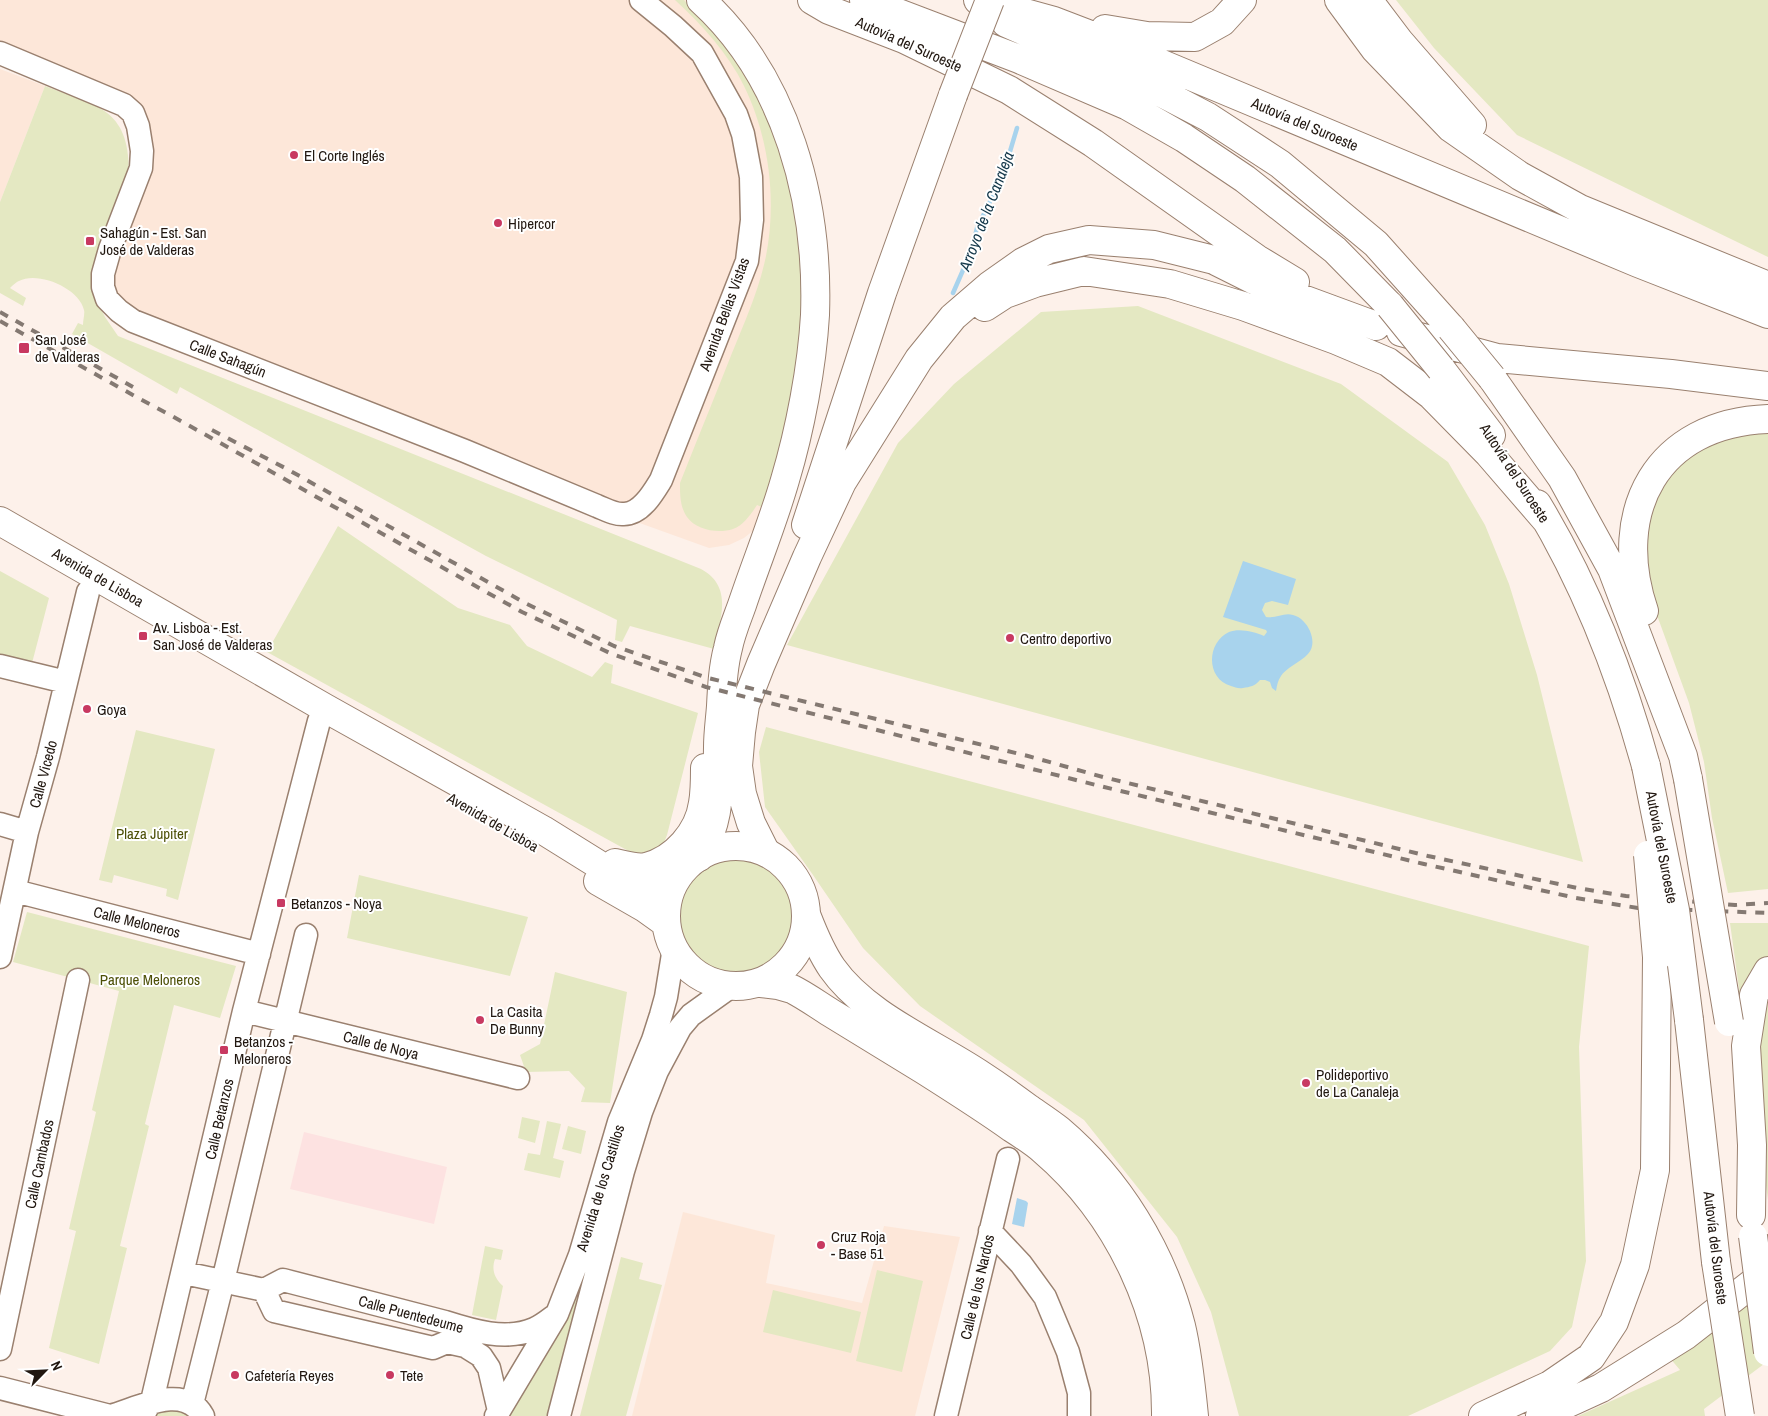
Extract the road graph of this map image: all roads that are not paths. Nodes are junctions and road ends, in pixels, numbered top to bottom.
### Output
1 (641, 0) edge
2 (701, 0) edge
3 (812, 0) edge
4 (864, 0) edge
5 (959, 0) edge
6 (978, 0) edge
7 (990, 0) edge
8 (1340, 0) edge
9 (1368, 0) edge
10 (1241, 1) edge
11 (1054, 21) junction
12 (0, 53) edge
13 (1580, 209) junction
14 (1768, 286) edge
15 (882, 292) junction
16 (1768, 314) edge
17 (1383, 316) junction
18 (919, 359) junction
19 (1768, 386) edge
20 (1768, 419) edge
21 (661, 480) joint
22 (1546, 520) junction
23 (0, 521) edge
24 (0, 541) edge
25 (88, 592) junction
26 (761, 664) junction
27 (0, 666) edge
28 (66, 682) junction
29 (721, 703) junction
30 (322, 714) junction
31 (1646, 766) junction
32 (1685, 768) junction
33 (0, 824) edge
34 (543, 830) junction
35 (27, 832) junction
36 (765, 851) junction
37 (699, 857) junction
38 (674, 880) junction
39 (15, 891) junction
40 (807, 917) junction
41 (306, 934) dead end
42 (670, 936) junction
43 (259, 954) junction
44 (0, 957) edge
45 (1768, 971) edge
46 (78, 980) dead end
47 (761, 983) junction
48 (730, 987) junction
49 (244, 1011) junction
50 (286, 1022) junction
51 (518, 1078) dead end
52 (1008, 1158) dead end
53 (1752, 1225) junction
54 (990, 1231) junction
55 (1768, 1271) edge
56 (184, 1273) junction
57 (223, 1281) junction
58 (264, 1290) junction
59 (557, 1314) junction
60 (446, 1332) junction
61 (0, 1349) edge
62 (1768, 1352) edge
63 (0, 1388) edge
64 (148, 1409) edge
65 (198, 1410) edge
66 (498, 1414) edge
67 (110, 1416) edge
68 (559, 1416) edge
69 (946, 1416) edge
70 (1078, 1416) edge
71 (1166, 1416) edge
72 (1194, 1416) edge
73 (1483, 1416) edge
74 (1540, 1416) edge
75 (1740, 1416) edge

1 - 21 street, Avenida Bellas Vistas
2 - 29 main road
3 - 17 main road, Autovía del Suroeste
4 - 17 main road, Autovía del Suroeste
5 - 32 main road, bridge
6 - 11 main road, Autovía del Suroeste
7 - 15 main road, bridge
8 - 13 main road
9 - 13 main road
10 - 11 main road
11 - 16 main road, Autovía del Suroeste
12 - 21 street, Calle Sahagún
13 - 14 main road
15 - 26 main road
15 - 29 main road
17 - 18 main road
17 - 19 main road, Autovía del Suroeste
17 - 22 main road, Autovía del Suroeste, bridge
18 - 22 main road
18 - 26 main road
20 - 32 main road
22 - 31 main road, Autovía del Suroeste
23 - 30 main road, Avenida de Lisboa
24 - 25 main road, Avenida de Lisboa
25 - 28 street, Calle Vicedo
25 - 30 main road, Avenida de Lisboa
26 - 36 main road
27 - 28 street
28 - 35 street, Calle Vicedo
29 - 34 main road
29 - 37 main road
30 - 34 main road, Avenida de Lisboa
30 - 42 main road, Avenida de Lisboa
30 - 43 street, Calle Betanzos
31 - 73 main road, bridge
31 - 75 main road, Autovía del Suroeste, bridge
32 - 53 main road, bridge
33 - 35 street
34 - 38 main road, Avenida de Lisboa
35 - 39 street, Calle Vicedo
36 - 37 main road
36 - 40 main road
37 - 38 main road
38 - 42 main road
39 - 43 street, Calle Meloneros
39 - 44 street, Calle Vicedo
40 - 47 main road
40 - 72 main road
41 - 50 street
42 - 48 main road
42 - 59 street, Avenida de los Castillos
43 - 49 street, Calle Betanzos
45 - 53 main road
46 - 61 street, Calle Cambados
47 - 48 main road
47 - 71 main road
48 - 68 street, Avenida de los Castillos
49 - 50 street, Calle de Noya
49 - 56 street, Calle Betanzos
50 - 51 street, Calle de Noya
50 - 57 street
52 - 54 street, Calle de los Nardos
53 - 62 main road, bridge
54 - 69 street, Calle de los Nardos
54 - 70 street
55 - 74 main road
56 - 57 street
56 - 64 street, Calle Betanzos
57 - 58 street
57 - 65 street
58 - 60 street, Calle Puentedeume
58 - 60 street, Calle Puentedeume
59 - 60 street, Calle Puentedeume
59 - 66 street, Avenida de los Castillos
60 - 66 street, Calle Puentedeume
63 - 67 street
64 - 65 street
64 - 67 street

